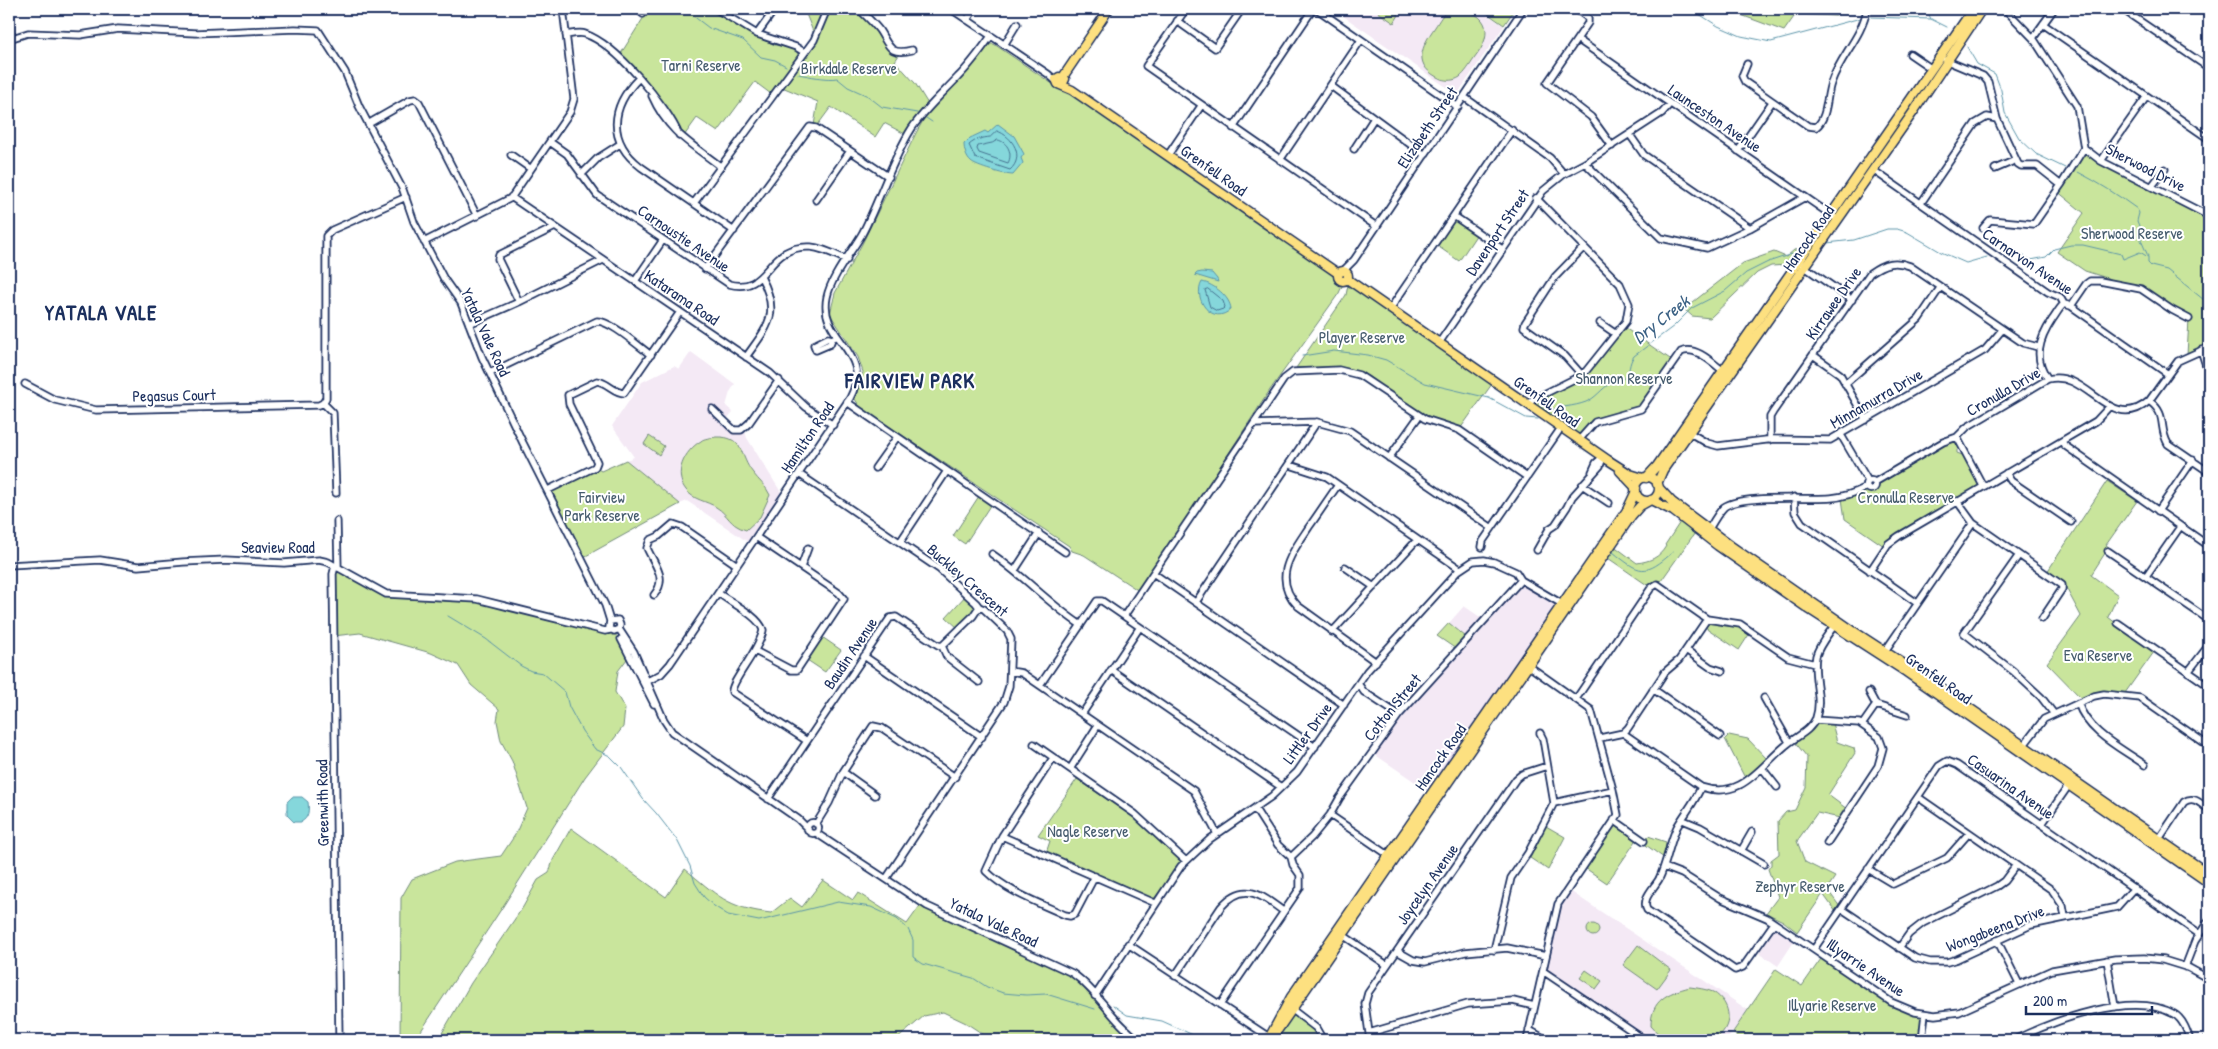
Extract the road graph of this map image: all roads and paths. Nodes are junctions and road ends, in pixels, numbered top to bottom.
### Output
1 (563, 9) edge
2 (638, 9) edge
3 (716, 9) edge
4 (775, 9) edge
5 (827, 9) edge
6 (859, 9) edge
7 (951, 9) edge
8 (974, 9) edge
9 (1109, 9) edge
10 (1186, 9) edge
11 (1242, 9) edge
12 (1315, 9) edge
13 (1523, 9) edge
14 (1576, 9) edge
15 (1867, 9) edge
16 (1973, 9) edge
17 (1982, 9) edge
18 (2005, 9) edge
19 (2054, 9) edge
20 (2122, 9) edge
21 (643, 14) dead end
22 (967, 20) junction
23 (1177, 21) junction
24 (1017, 24) dead end
25 (2043, 24) junction
26 (757, 34) junction
27 (566, 35) junction
28 (991, 36) junction
29 (2033, 38) junction
30 (9, 39) edge
31 (1576, 39) junction
32 (1361, 40) junction
33 (1004, 45) junction
34 (912, 50) dead end
35 (804, 52) junction
36 (1910, 54) dead end
37 (1944, 59) junction
38 (1747, 64) dead end
39 (2209, 68) edge
40 (1932, 69) junction
41 (639, 78) junction
42 (1061, 80) junction
43 (1330, 86) junction
44 (2146, 96) junction
45 (1464, 97) junction
46 (1772, 102) junction
47 (1670, 104) junction
48 (1202, 106) junction
49 (1458, 106) junction
50 (1374, 118) junction
51 (1997, 119) junction
52 (368, 124) junction
53 (1233, 128) junction
54 (1512, 130) junction
55 (1630, 135) junction
56 (2209, 139) edge
57 (550, 142) junction
58 (620, 144) junction
59 (1612, 146) junction
60 (2084, 148) junction
61 (1354, 149) dead end
62 (850, 151) junction
63 (1738, 151) junction
64 (1168, 154) junction
65 (510, 155) dead end
66 (1425, 155) junction
67 (1280, 160) junction
68 (2016, 160) junction
69 (2101, 161) junction
70 (1585, 163) junction
71 (720, 166) junction
72 (1870, 168) junction
73 (531, 169) junction
74 (1996, 169) dead end
75 (2164, 169) dead end
76 (1564, 174) junction
77 (581, 175) junction
78 (888, 177) junction
79 (2061, 186) junction
80 (2152, 186) junction
81 (406, 197) junction
82 (511, 197) junction
83 (1805, 197) junction
84 (1536, 198) junction
85 (816, 200) dead end
86 (694, 203) junction
87 (1920, 203) junction
88 (2209, 207) edge
89 (2207, 215) edge
90 (477, 216) junction
91 (1454, 216) junction
92 (1834, 218) junction
93 (1376, 226) junction
94 (555, 227) junction
95 (1750, 228) junction
96 (1983, 228) dead end
97 (734, 231) junction
98 (663, 240) junction
99 (424, 242) junction
100 (1584, 247) junction
101 (1502, 249) junction
102 (603, 260) junction
103 (847, 260) junction
104 (1801, 265) junction
105 (706, 269) junction
106 (1344, 275) junction
107 (761, 277) junction
108 (635, 281) junction
109 (1940, 288) junction
110 (1852, 300) junction
111 (519, 302) junction
112 (2068, 305) junction
113 (1390, 309) junction
114 (680, 312) junction
115 (2189, 319) dead end
116 (1600, 322) dead end
117 (469, 324) junction
118 (2002, 330) junction
119 (1616, 334) junction
120 (1439, 343) junction
121 (2038, 346) junction
122 (2209, 347) edge
123 (2200, 350) junction
124 (651, 355) junction
125 (1813, 355) junction
126 (746, 357) junction
127 (1723, 371) junction
128 (490, 373) junction
129 (1581, 374) junction
130 (2168, 374) junction
131 (2209, 375) edge
132 (2048, 379) junction
133 (779, 380) junction
134 (25, 384) dead end
135 (1845, 384) junction
136 (324, 400) junction
137 (2149, 401) junction
138 (847, 402) junction
139 (1527, 404) junction
140 (2109, 407) junction
141 (712, 409) dead end
142 (1419, 416) junction
143 (1866, 420) junction
144 (1317, 422) junction
145 (1255, 424) junction
146 (832, 425) junction
147 (1561, 428) junction
148 (1690, 433) junction
149 (1840, 435) junction
150 (898, 437) junction
151 (1956, 437) junction
152 (1579, 440) junction
153 (1770, 440) junction
154 (2062, 441) junction
155 (1389, 458) junction
156 (1605, 458) junction
157 (2193, 460) junction
158 (1290, 464) junction
159 (876, 468) dead end
160 (947, 471) junction
161 (2209, 472) edge
162 (2006, 473) junction
163 (799, 474) junction
164 (1527, 477) junction
165 (1644, 478) junction
166 (1870, 483) junction
167 (1338, 485) junction
168 (1582, 485) junction
169 (1658, 486) junction
170 (1983, 486) junction
171 (1636, 489) junction
172 (548, 490) junction
173 (336, 493) dead end
174 (1794, 498) junction
175 (1650, 501) junction
176 (1957, 501) junction
177 (1609, 504) dead end
178 (2158, 511) junction
179 (337, 522) dead end
180 (2071, 522) dead end
181 (1973, 523) junction
182 (2180, 527) junction
183 (1492, 528) junction
184 (1707, 532) junction
185 (1040, 533) junction
186 (756, 537) junction
187 (1417, 540) junction
188 (900, 542) junction
189 (2209, 546) edge
190 (1482, 547) dead end
191 (808, 548) dead end
192 (1537, 550) dead end
193 (2108, 551) dead end
194 (1065, 552) dead end
195 (992, 554) dead end
196 (2020, 555) junction
197 (9, 565) edge
198 (737, 565) junction
199 (337, 567) junction
200 (801, 567) junction
201 (1345, 567) dead end
202 (1015, 570) junction
203 (1460, 570) junction
204 (1870, 571) junction
205 (1154, 573) junction
206 (2146, 576) junction
207 (1521, 580) junction
208 (1374, 587) junction
209 (718, 593) junction
210 (654, 595) dead end
211 (1577, 596) junction
212 (1196, 602) junction
213 (1917, 603) junction
214 (1562, 604) junction
215 (979, 607) junction
216 (1124, 616) junction
217 (1562, 618) junction
218 (1708, 619) junction
219 (2042, 619) dead end
220 (2209, 620) edge
221 (609, 622) junction
222 (2118, 623) dead end
223 (1836, 624) junction
224 (1081, 625) junction
225 (596, 627) junction
226 (1140, 627) junction
227 (615, 630) junction
228 (1332, 632) junction
229 (942, 646) junction
230 (2209, 646) edge
231 (1686, 650) junction
232 (755, 651) junction
233 (1885, 651) junction
234 (1528, 654) junction
235 (864, 656) junction
236 (1376, 662) junction
237 (1815, 664) junction
238 (1529, 666) junction
239 (1111, 670) junction
240 (1010, 671) junction
241 (1722, 671) dead end
242 (2188, 672) junction
243 (1515, 673) junction
244 (646, 682) junction
245 (978, 682) dead end
246 (1040, 685) junction
247 (1358, 685) junction
248 (2209, 686) edge
249 (1653, 690) junction
250 (1869, 692) dead end
251 (1764, 698) dead end
252 (1576, 699) junction
253 (2078, 703) junction
254 (1344, 705) junction
255 (1876, 705) junction
256 (1082, 714) junction
257 (2054, 714) junction
258 (1399, 715) junction
259 (1907, 716) dead end
260 (1815, 720) junction
261 (1098, 725) junction
262 (1862, 725) junction
263 (1540, 733) dead end
264 (1623, 733) junction
265 (1720, 736) dead end
266 (982, 737) junction
267 (1600, 738) junction
268 (806, 742) junction
269 (1789, 742) junction
270 (1034, 744) dead end
271 (2209, 746) edge
272 (1315, 747) junction
273 (2022, 748) junction
274 (1053, 758) junction
275 (2145, 765) dead end
276 (1547, 766) junction
277 (1762, 768) junction
278 (1070, 769) junction
279 (843, 772) junction
280 (955, 777) junction
281 (2071, 782) junction
282 (1281, 787) junction
283 (1701, 787) junction
284 (1777, 787) dead end
285 (1613, 790) junction
286 (875, 794) dead end
287 (1918, 797) junction
288 (768, 799) junction
289 (1554, 803) junction
290 (1255, 809) junction
291 (2209, 810) edge
292 (1330, 815) junction
293 (1614, 820) junction
294 (1683, 820) junction
295 (2042, 824) junction
296 (814, 828) junction
297 (1752, 832) dead end
298 (1969, 832) junction
299 (1217, 834) junction
300 (1002, 836) junction
301 (1644, 840) dead end
302 (2157, 842) junction
303 (1826, 843) dead end
304 (1741, 850) junction
305 (1291, 857) junction
306 (1392, 858) junction
307 (1186, 861) junction
308 (1764, 864) dead end
309 (2016, 865) junction
310 (1664, 867) junction
311 (1868, 869) junction
312 (2209, 874) edge
313 (1095, 876) junction
314 (886, 879) junction
315 (2209, 883) edge
316 (2134, 888) junction
317 (1155, 903) junction
318 (1842, 909) junction
319 (1283, 911) junction
320 (2065, 918) junction
321 (2209, 920) edge
322 (1774, 923) junction
323 (1340, 933) junction
324 (2199, 934) junction
325 (1997, 940) junction
326 (1128, 944) junction
327 (1898, 948) junction
328 (1814, 949) junction
329 (1494, 950) junction
330 (1397, 951) junction
331 (1546, 956) junction
332 (2107, 960) junction
333 (1387, 965) junction
334 (2185, 967) junction
335 (1542, 971) junction
336 (1175, 976) junction
337 (2209, 979) edge
338 (2019, 984) junction
339 (1094, 996) junction
340 (1220, 1005) junction
341 (1534, 1006) junction
342 (1289, 1007) junction
343 (2115, 1007) junction
344 (1924, 1014) junction
345 (1529, 1030) junction
346 (1369, 1033) junction
347 (2027, 1037) edge
348 (1270, 1039) edge
349 (339, 1040) edge
350 (1139, 1040) edge
351 (1323, 1040) edge
352 (1370, 1040) edge
353 (1527, 1040) edge
354 (1547, 1040) edge
355 (1645, 1040) edge
356 (1922, 1040) edge
357 (2014, 1040) edge
358 (2190, 1040) edge

1 - 27 street
2 - 21 street
3 - 26 street
4 - 26 street
5 - 35 street
6 - 34 street
7 - 22 street, Grenfell Road
8 - 22 street
9 - 42 main road
10 - 23 street
11 - 23 street
12 - 32 street
12 - 53 street
13 - 45 street, Elizabeth Street
14 - 31 street
15 - 46 street
16 - 37 main road, Hancock Road
17 - 37 main road, Hancock Road
18 - 29 street, Sherwood Drive
19 - 25 street
20 - 39 street
22 - 28 street, Grenfell Road
23 - 48 street
24 - 33 street
25 - 29 street
25 - 44 street
26 - 35 street
27 - 41 street
27 - 57 street
28 - 33 street, Grenfell Road
28 - 78 street, Hamilton Road
29 - 60 street, Sherwood Drive
30 - 52 street, Yatala Vale Road
31 - 47 street, Launceston Avenue
31 - 59 street
32 - 43 street
32 - 49 street
33 - 42 street, Grenfell Road
35 - 71 street
36 - 40 street
37 - 40 main road, Hancock Road
37 - 51 street
37 - 72 main road, Hancock Road
38 - 46 street
40 - 72 main road, Hancock Road
41 - 58 street
41 - 71 street
42 - 64 main road, Grenfell Road
43 - 50 street
43 - 67 street
44 - 56 street
44 - 69 street
45 - 49 street, Elizabeth Street
45 - 54 street
46 - 63 street
47 - 55 street, Davenport Street
47 - 63 street, Launceston Avenue
48 - 53 street
48 - 64 street
49 - 66 street, Elizabeth Street
50 - 61 street
50 - 66 street
51 - 68 street
51 - 87 street
52 - 81 street, Yatala Vale Road
52 - 90 street
53 - 67 street
54 - 76 street
54 - 91 street
55 - 59 street, Davenport Street
55 - 95 street
57 - 73 street
57 - 77 street, Carnoustie Avenue
58 - 77 street
58 - 86 street
59 - 70 street, Davenport Street
60 - 69 street, Sherwood Drive
60 - 79 street
62 - 78 street
62 - 85 street
62 - 97 street
63 - 83 street, Launceston Avenue
64 - 106 main road, Grenfell Road
65 - 73 street
66 - 93 street, Elizabeth Street
67 - 93 street
68 - 74 street
68 - 79 street
69 - 80 street, Sherwood Drive
70 - 76 street, Davenport Street
70 - 95 street
71 - 86 street
72 - 87 street, Carnarvon Avenue
72 - 92 main road, Hancock Road
73 - 82 street
75 - 80 street
76 - 84 street, Davenport Street
77 - 98 street, Carnoustie Avenue
78 - 103 street, Hamilton Road
79 - 96 street
80 - 89 street, Sherwood Drive
81 - 99 street, Yatala Vale Road
81 - 136 street
82 - 90 street
82 - 94 street, Katarama Road
83 - 92 street, Launceston Avenue
83 - 95 street
84 - 100 street
84 - 101 street, Davenport Street
86 - 97 street
87 - 112 street, Carnarvon Avenue
88 - 89 street
90 - 99 street
91 - 101 street
91 - 113 street
92 - 104 main road, Hancock Road
93 - 106 street, Elizabeth Street
94 - 102 street, Katarama Road
94 - 111 street
97 - 105 street
98 - 105 street, Carnoustie Avenue
98 - 108 street
99 - 117 street, Yatala Vale Road
100 - 119 street
100 - 129 street
101 - 120 street, Davenport Street
102 - 108 street, Katarama Road
102 - 111 street
103 - 107 street
103 - 138 street, Hamilton Road
104 - 110 street
104 - 127 main road, Hancock Road
104 - 148 main road, Hancock Road
105 - 107 street, Carnoustie Avenue
106 - 113 main road, Grenfell Road
107 - 126 street
108 - 114 street, Katarama Road
109 - 110 street, Kirrawee Drive
109 - 118 street, Kirrawee Drive
109 - 135 street
110 - 125 street, Kirrawee Drive
111 - 117 street
112 - 115 street
112 - 121 street
112 - 130 street, Carnarvon Avenue
113 - 120 main road, Grenfell Road
114 - 124 street
114 - 126 street, Katarama Road
116 - 119 street
117 - 128 street, Yatala Vale Road
118 - 121 street, Kirrawee Drive
118 - 143 street, Minnamurra Drive
119 - 129 street
120 - 139 main road, Grenfell Road
121 - 132 street
122 - 123 street
123 - 130 street
123 - 131 street
124 - 128 street
124 - 172 street
125 - 135 street
125 - 153 street, Kirrawee Drive
126 - 133 street, Katarama Road
127 - 152 street
127 - 165 main road, Hancock Road
128 - 172 street, Yatala Vale Road
129 - 139 street
130 - 137 street
132 - 140 street, Cronulla Drive
132 - 151 street, Cronulla Drive
133 - 141 street
133 - 146 street, Katarama Road
134 - 136 street, Pegasus Court
135 - 143 street
136 - 173 street
137 - 140 street, Cronulla Drive
137 - 157 street
138 - 146 street, Hamilton Road
138 - 150 street
139 - 147 main road, Grenfell Road
140 - 154 street
142 - 145 street
142 - 155 street
142 - 164 street
143 - 149 street, Minnamurra Drive
144 - 145 street
144 - 155 street
144 - 158 street
145 - 205 street
146 - 163 street, Hamilton Road
147 - 152 main road, Grenfell Road
147 - 164 street
148 - 153 street, Minnamurra Drive
148 - 169 main road, Hancock Road
149 - 153 street, Minnamurra Drive
149 - 166 street
150 - 159 street
150 - 160 street
151 - 166 street, Cronulla Drive
151 - 170 street
152 - 156 main road, Grenfell Road
154 - 162 street
154 - 178 street
155 - 183 street
156 - 165 main road, Grenfell Road
156 - 168 street
156 - 171 main road, Grenfell Road
157 - 161 street
157 - 178 street
158 - 167 street
158 - 212 street
160 - 185 street
160 - 188 street
162 - 170 street
162 - 180 street
163 - 186 street, Hamilton Road
163 - 188 street, Buckley Crescent
164 - 183 street
165 - 169 main road
165 - 171 main road
166 - 174 street, Cronulla Drive
167 - 187 street
167 - 228 street
168 - 177 street
168 - 192 street
169 - 175 main road
169 - 184 main road, Grenfell Road
170 - 176 street
171 - 175 main road
171 - 214 main road, Hancock Road
172 - 221 street, Yatala Vale Road
174 - 184 street, Cronulla Drive
174 - 204 street
175 - 184 main road, Grenfell Road
175 - 211 main road, Hancock Road
176 - 181 street
176 - 204 street
178 - 182 street
179 - 199 street, Greenwith Road
181 - 196 street
181 - 213 street
182 - 189 street
182 - 206 street
183 - 190 street
184 - 223 main road, Grenfell Road
185 - 194 street
185 - 202 street
186 - 198 street, Hamilton Road
186 - 200 street
187 - 203 street
187 - 208 street
188 - 215 street, Buckley Crescent
191 - 200 street
193 - 206 street
195 - 202 street
196 - 219 street
196 - 257 street
197 - 199 street, Seaview Road
198 - 209 street, Hamilton Road
198 - 210 street
199 - 225 street, Seaview Road
199 - 349 street, Greenwith Road
200 - 232 street
201 - 208 street
202 - 224 street
203 - 207 street, Littler Drive
203 - 236 street, Littler Drive
204 - 213 street
205 - 212 street
205 - 216 street
206 - 220 street
207 - 214 street, Littler Drive
207 - 258 street, Cotton Street
208 - 228 street
209 - 232 street
209 - 244 street, Hamilton Road
211 - 214 main road
211 - 217 main road, Hancock Road
212 - 254 street
213 - 233 street
214 - 217 main road
214 - 234 main road, Hancock Road
215 - 229 street
215 - 240 street, Buckley Crescent
216 - 224 street
216 - 226 street
217 - 238 main road, Hancock Road
218 - 231 street
218 - 237 street
218 - 252 street
221 - 225 street
221 - 227 street, Yatala Vale Road
221 - 227 street
222 - 242 street
223 - 233 main road, Grenfell Road
223 - 237 street
223 - 273 main road, Grenfell Road
224 - 246 street
225 - 227 street, Seaview Road
226 - 239 street
226 - 272 street
227 - 244 street, Yatala Vale Road
228 - 236 street
229 - 235 street, Baudin Avenue
229 - 245 street
230 - 242 street
231 - 241 street
231 - 249 street
232 - 268 street
233 - 273 main road, Grenfell Road
234 - 238 main road
234 - 243 main road, Hancock Road
235 - 266 street
235 - 268 street, Baudin Avenue
236 - 247 street, Littler Drive
237 - 260 street
238 - 243 main road
238 - 252 street
238 - 306 main road, Hancock Road
239 - 256 street
239 - 282 street
240 - 246 street
240 - 266 street, Buckley Crescent
242 - 248 street
243 - 306 main road, Hancock Road
244 - 288 street, Yatala Vale Road
246 - 256 street
247 - 254 street, Littler Drive
247 - 258 street
249 - 264 street
249 - 265 street
250 - 255 street
251 - 269 street
252 - 267 street
253 - 257 street
253 - 271 street
253 - 275 street
254 - 272 street, Littler Drive
255 - 259 street
255 - 262 street
256 - 261 street
257 - 273 street
258 - 292 street, Cotton Street
260 - 262 street
260 - 269 street
261 - 278 street
261 - 299 street
262 - 303 street
263 - 276 street
264 - 267 street
264 - 283 street
266 - 280 street, Buckley Crescent
267 - 285 street
268 - 288 street, Baudin Avenue
269 - 277 street
270 - 274 street
272 - 282 street, Littler Drive
273 - 281 main road, Grenfell Road
274 - 278 street
274 - 300 street
276 - 289 street
276 - 330 street, Joycelyn Avenue
277 - 283 street
277 - 284 street
278 - 307 street
279 - 280 street
279 - 286 street
279 - 296 street
280 - 314 street, Buckley Crescent
281 - 295 street
281 - 302 main road, Grenfell Road
282 - 290 street, Littler Drive
283 - 294 street
285 - 289 street
285 - 293 street
287 - 295 street, Casuarina Avenue
287 - 298 street
287 - 311 street, Casuarina Avenue
288 - 296 street, Yatala Vale Road
289 - 329 street
290 - 299 street, Littler Drive
290 - 305 street
291 - 302 street
292 - 305 street, Cotton Street
292 - 306 street
293 - 301 street
293 - 331 street
294 - 304 street
294 - 310 street
295 - 316 street, Casuarina Avenue
296 - 314 street, Yatala Vale Road
297 - 304 street
298 - 309 street
298 - 311 street
299 - 307 street, Littler Drive
300 - 313 street
300 - 313 street
302 - 312 main road, Grenfell Road
302 - 315 main road, Grenfell Road
304 - 308 street
305 - 319 street
306 - 323 main road, Hancock Road
307 - 317 street, Littler Drive
309 - 320 street
309 - 327 street
310 - 322 street, Illyarrie Avenue
310 - 322 street
311 - 318 street, Casuarina Avenue
313 - 317 street
314 - 339 street, Yatala Vale Road
316 - 320 street, Wongabeena Drive
316 - 324 street, Casuarina Avenue
317 - 326 street, Littler Drive
318 - 327 street, Wongabeena Drive
318 - 328 street, Casuarina Avenue
319 - 336 street
319 - 340 street
320 - 325 street, Wongabeena Drive
321 - 324 street
322 - 328 street, Illyarrie Avenue
323 - 333 street
323 - 342 main road, Hancock Road
324 - 334 street
325 - 327 street, Wongabeena Drive
325 - 338 street
326 - 336 street
326 - 339 street, Littler Drive
328 - 344 street, Illyarrie Avenue
329 - 330 street
329 - 331 street
330 - 333 street, Joycelyn Avenue
331 - 335 street
332 - 334 street, Illyarrie Avenue
332 - 338 street, Illyarrie Avenue
332 - 343 street
333 - 346 street, Joycelyn Avenue
334 - 337 street, Illyarrie Avenue
335 - 341 street
335 - 355 street
336 - 340 street
338 - 344 street, Illyarrie Avenue
339 - 350 street, Yatala Vale Road
340 - 348 street
341 - 345 street
341 - 346 street
342 - 348 main road, Hancock Road
342 - 351 street
343 - 347 street
343 - 358 street
344 - 356 street
345 - 353 street
345 - 354 street
346 - 352 street, Joycelyn Avenue
347 - 357 street

